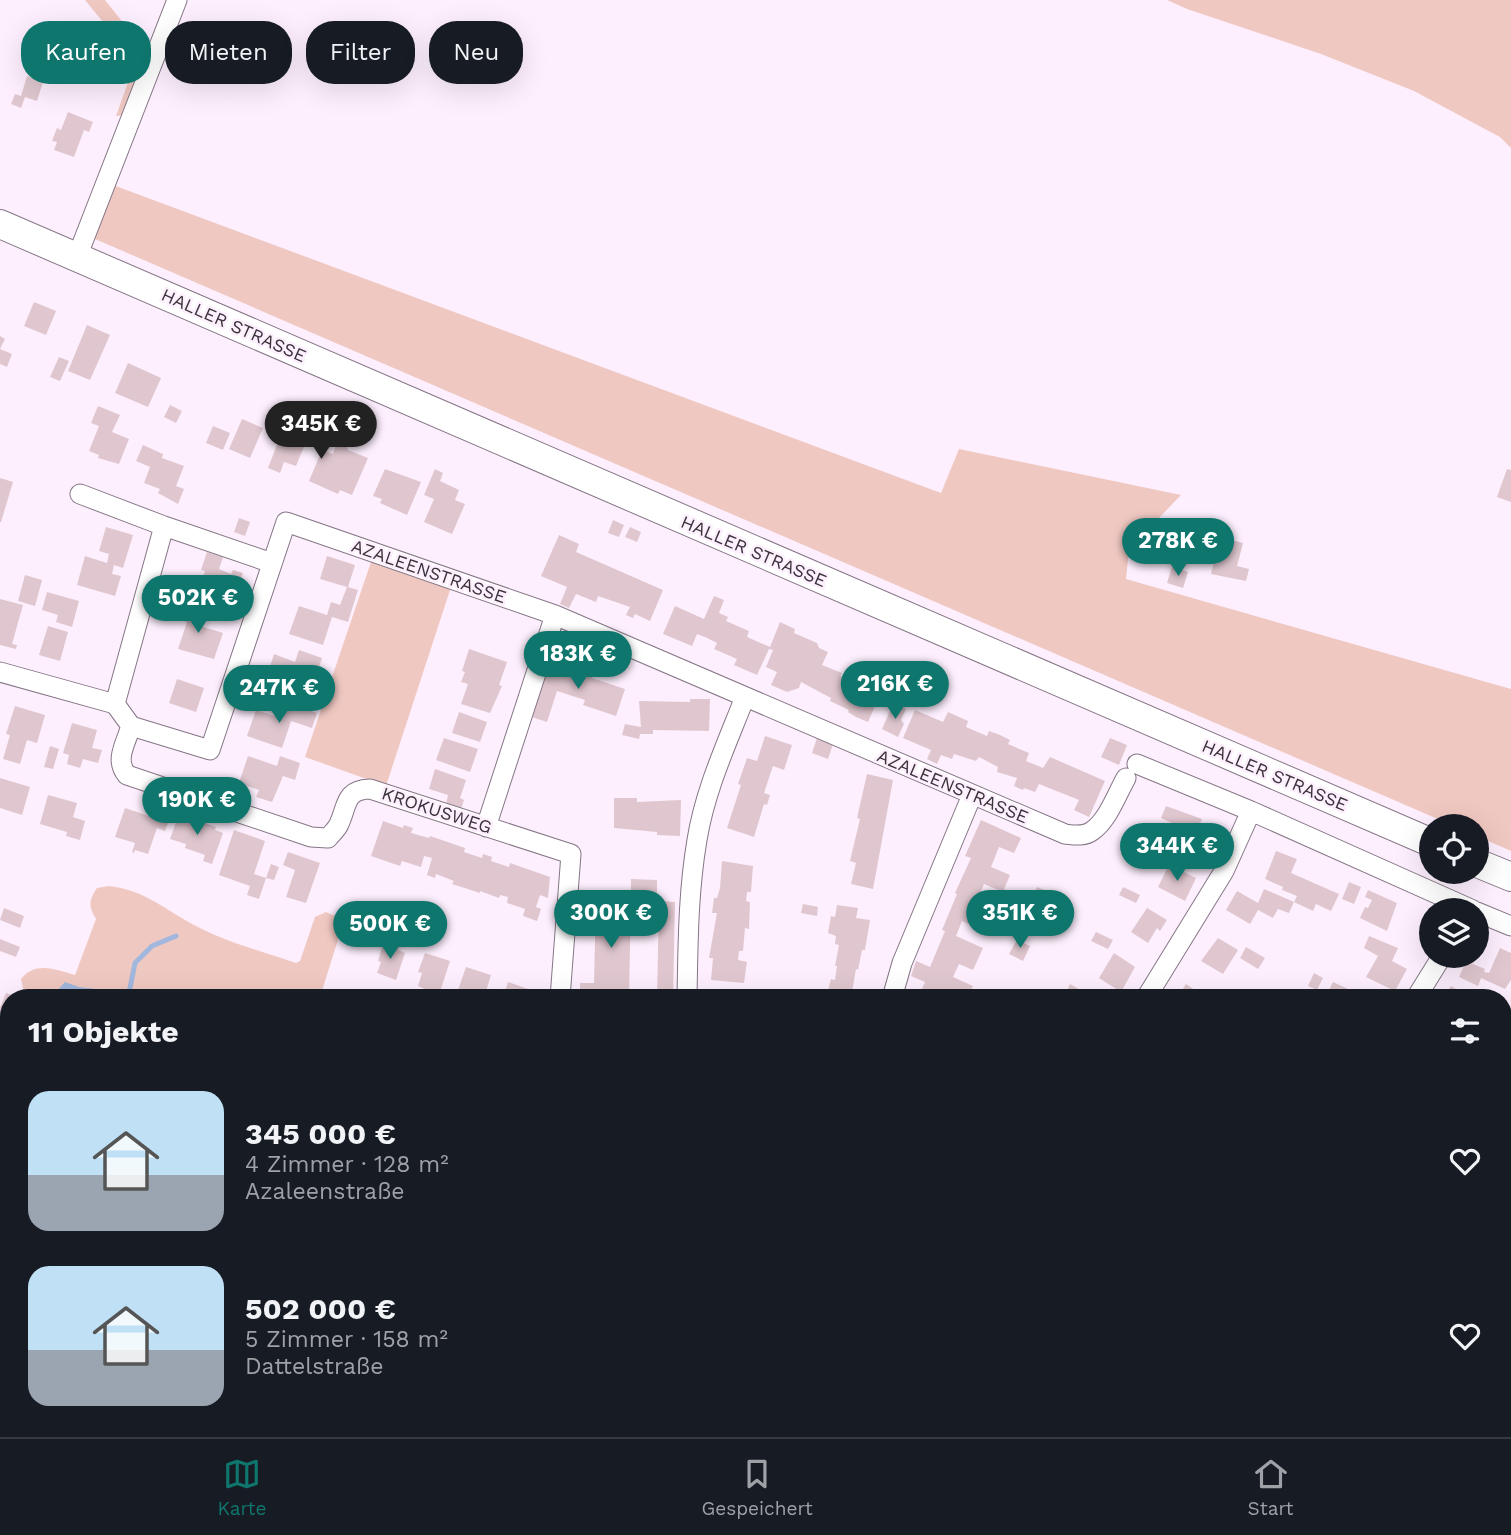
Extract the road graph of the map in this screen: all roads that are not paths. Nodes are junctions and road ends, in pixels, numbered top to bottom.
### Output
1 (177, 0) edge
2 (0, 224) edge
3 (77, 257) junction
4 (80, 494) dead end
5 (164, 526) junction
6 (272, 563) junction
7 (555, 615) junction
8 (0, 672) edge
9 (745, 697) junction
10 (115, 704) junction
11 (131, 726) junction
12 (972, 795) junction
13 (1251, 811) junction
14 (486, 827) junction
15 (1419, 837) edge
16 (1489, 868) edge
17 (1511, 877) edge
18 (1443, 898) edge
19 (1489, 917) edge
20 (1511, 926) edge
21 (1435, 968) edge
22 (561, 989) edge
23 (687, 989) edge
24 (895, 989) edge
25 (1152, 989) edge
26 (1422, 989) edge

1 - 3 street
2 - 3 main road, HALLER STRASSE
3 - 15 main road, HALLER STRASSE
4 - 5 street
5 - 6 street
5 - 10 street
6 - 7 street, AZALEENSTRASSE
6 - 11 street
7 - 9 street, AZALEENSTRASSE
7 - 14 street
8 - 10 street
9 - 12 street, AZALEENSTRASSE
9 - 23 street
10 - 11 street
11 - 14 street, KROKUSWEG
12 - 13 street, AZALEENSTRASSE
12 - 24 street
13 - 18 street
13 - 25 street
14 - 22 street, KROKUSWEG
16 - 17 main road
19 - 20 street
21 - 26 street

